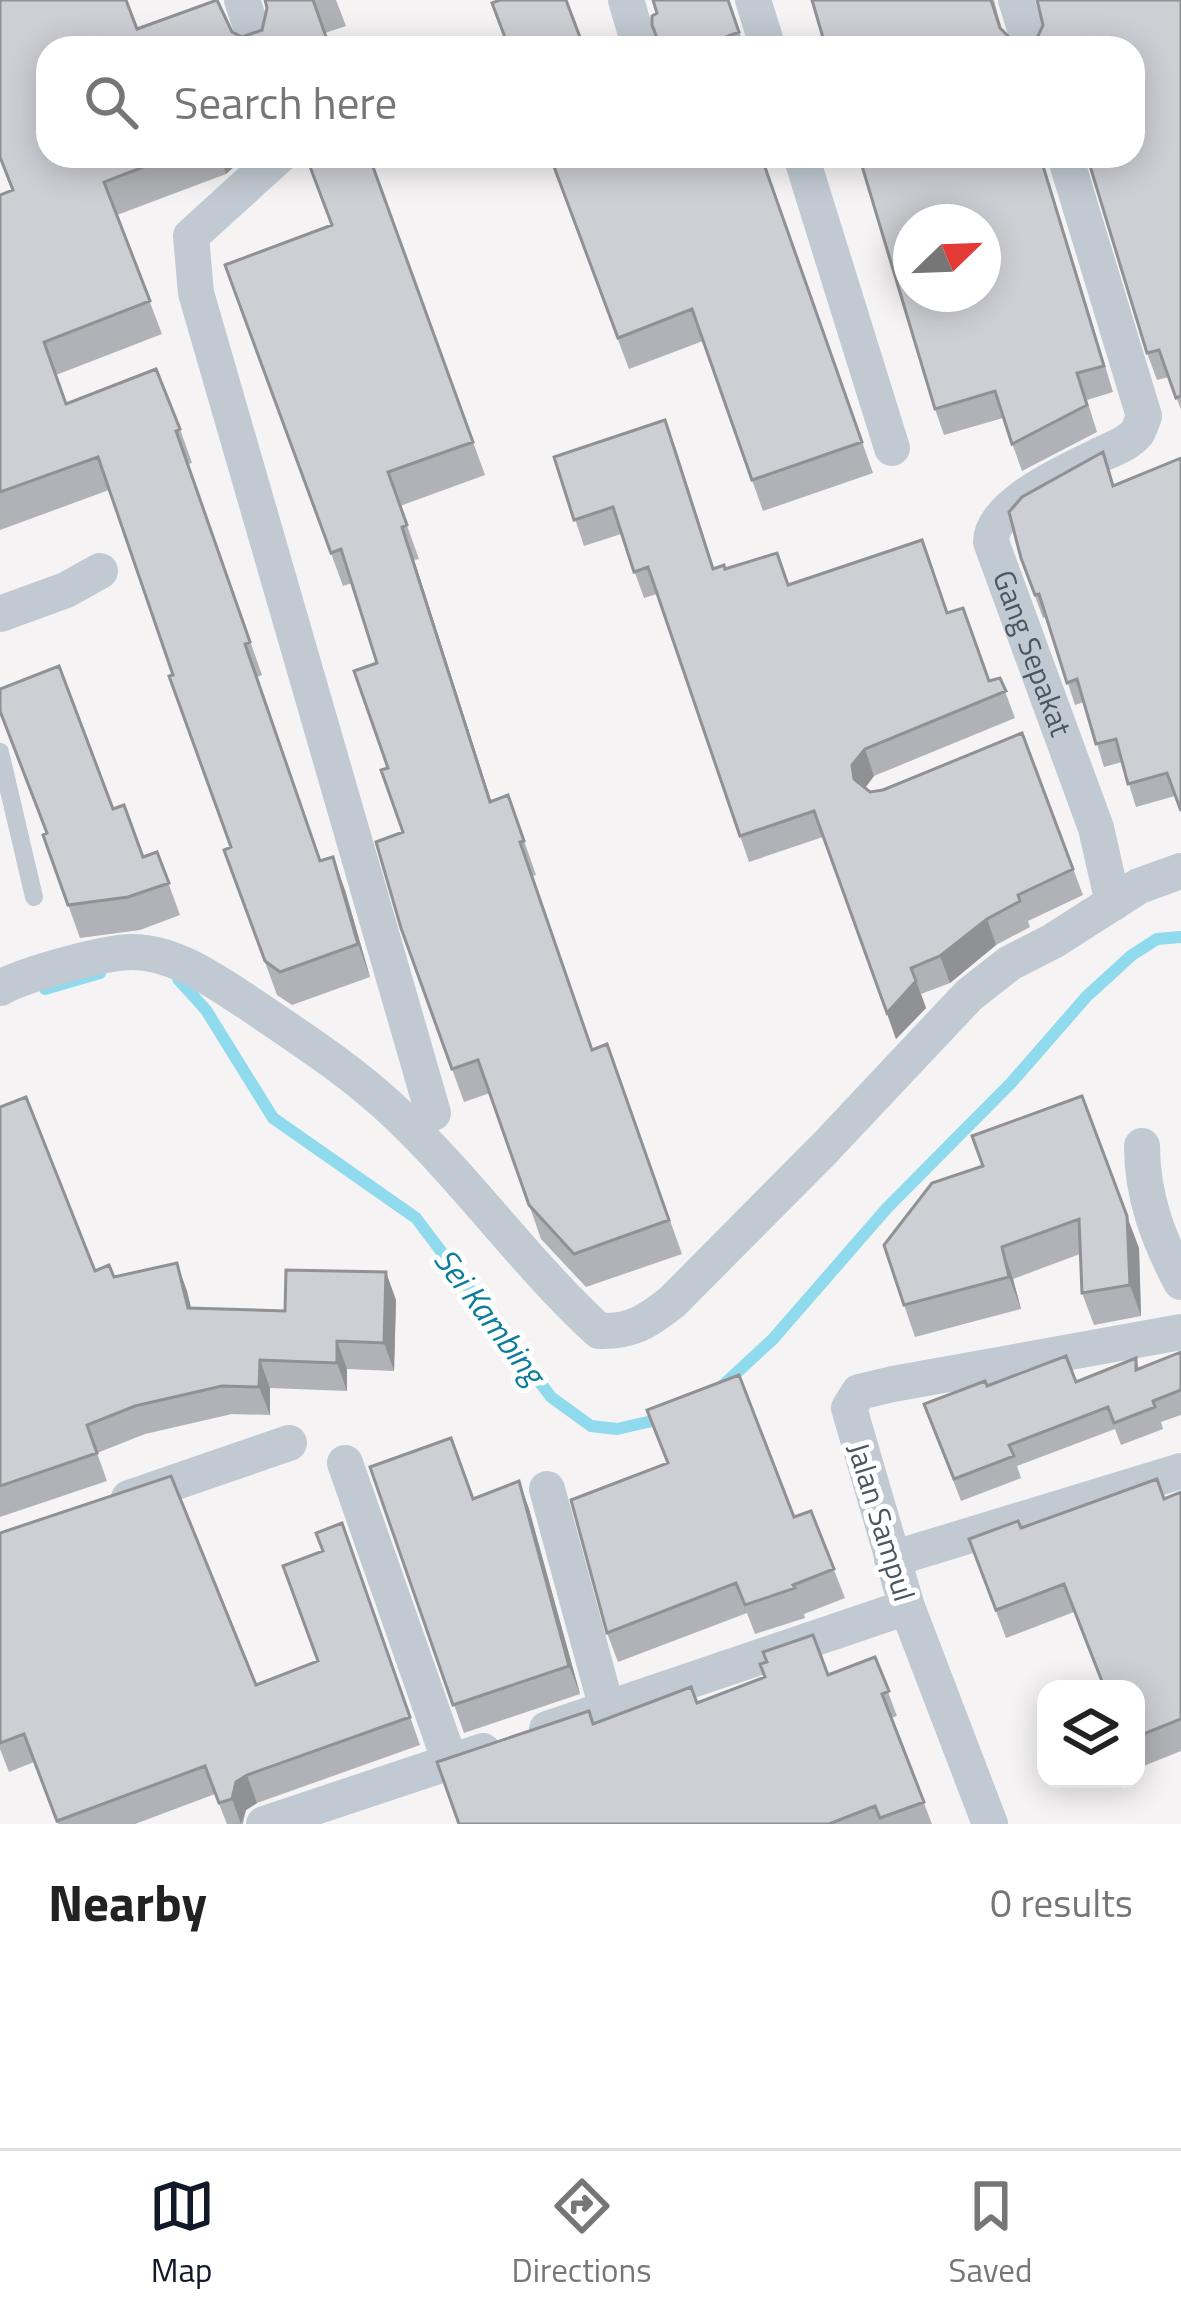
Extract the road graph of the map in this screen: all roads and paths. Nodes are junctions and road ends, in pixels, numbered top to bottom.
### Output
1 (242, 0) edge
2 (626, 0) edge
3 (753, 0) edge
4 (1016, 0) edge
5 (254, 36) edge
6 (636, 36) edge
7 (764, 36) edge
8 (1027, 36) edge
9 (266, 168) edge
10 (805, 168) edge
11 (1069, 168) edge
12 (892, 448) dead end
13 (100, 571) dead end
14 (0, 614) edge
15 (1059, 724) junction
16 (1015, 742) edge
17 (0, 752) edge
18 (1181, 872) edge
19 (34, 897) dead end
20 (1113, 903) junction
21 (0, 988) edge
22 (433, 1113) dead end
23 (1142, 1146) dead end
24 (1181, 1282) edge
25 (1181, 1332) edge
26 (289, 1443) dead end
27 (345, 1462) dead end
28 (1181, 1471) edge
29 (547, 1489) dead end
30 (86, 1513) edge
31 (892, 1558) junction
32 (907, 1607) junction
33 (607, 1709) junction
34 (450, 1762) junction
35 (988, 1823) edge
36 (264, 1824) edge

1 - 5 street
2 - 6 street
3 - 7 street
4 - 8 street
9 - 22 street
10 - 12 street
11 - 15 street, Gang Sepakat
13 - 14 street
15 - 16 street
15 - 20 street, Gang Sepakat
17 - 19 lane
18 - 20 street
20 - 21 street
23 - 24 street
25 - 31 street, Jalan Sampul
26 - 30 street
27 - 34 street
28 - 31 street
29 - 33 street
31 - 32 street, Jalan Sampul
32 - 33 street
32 - 35 street, Jalan Sampul
33 - 34 street
34 - 36 street

